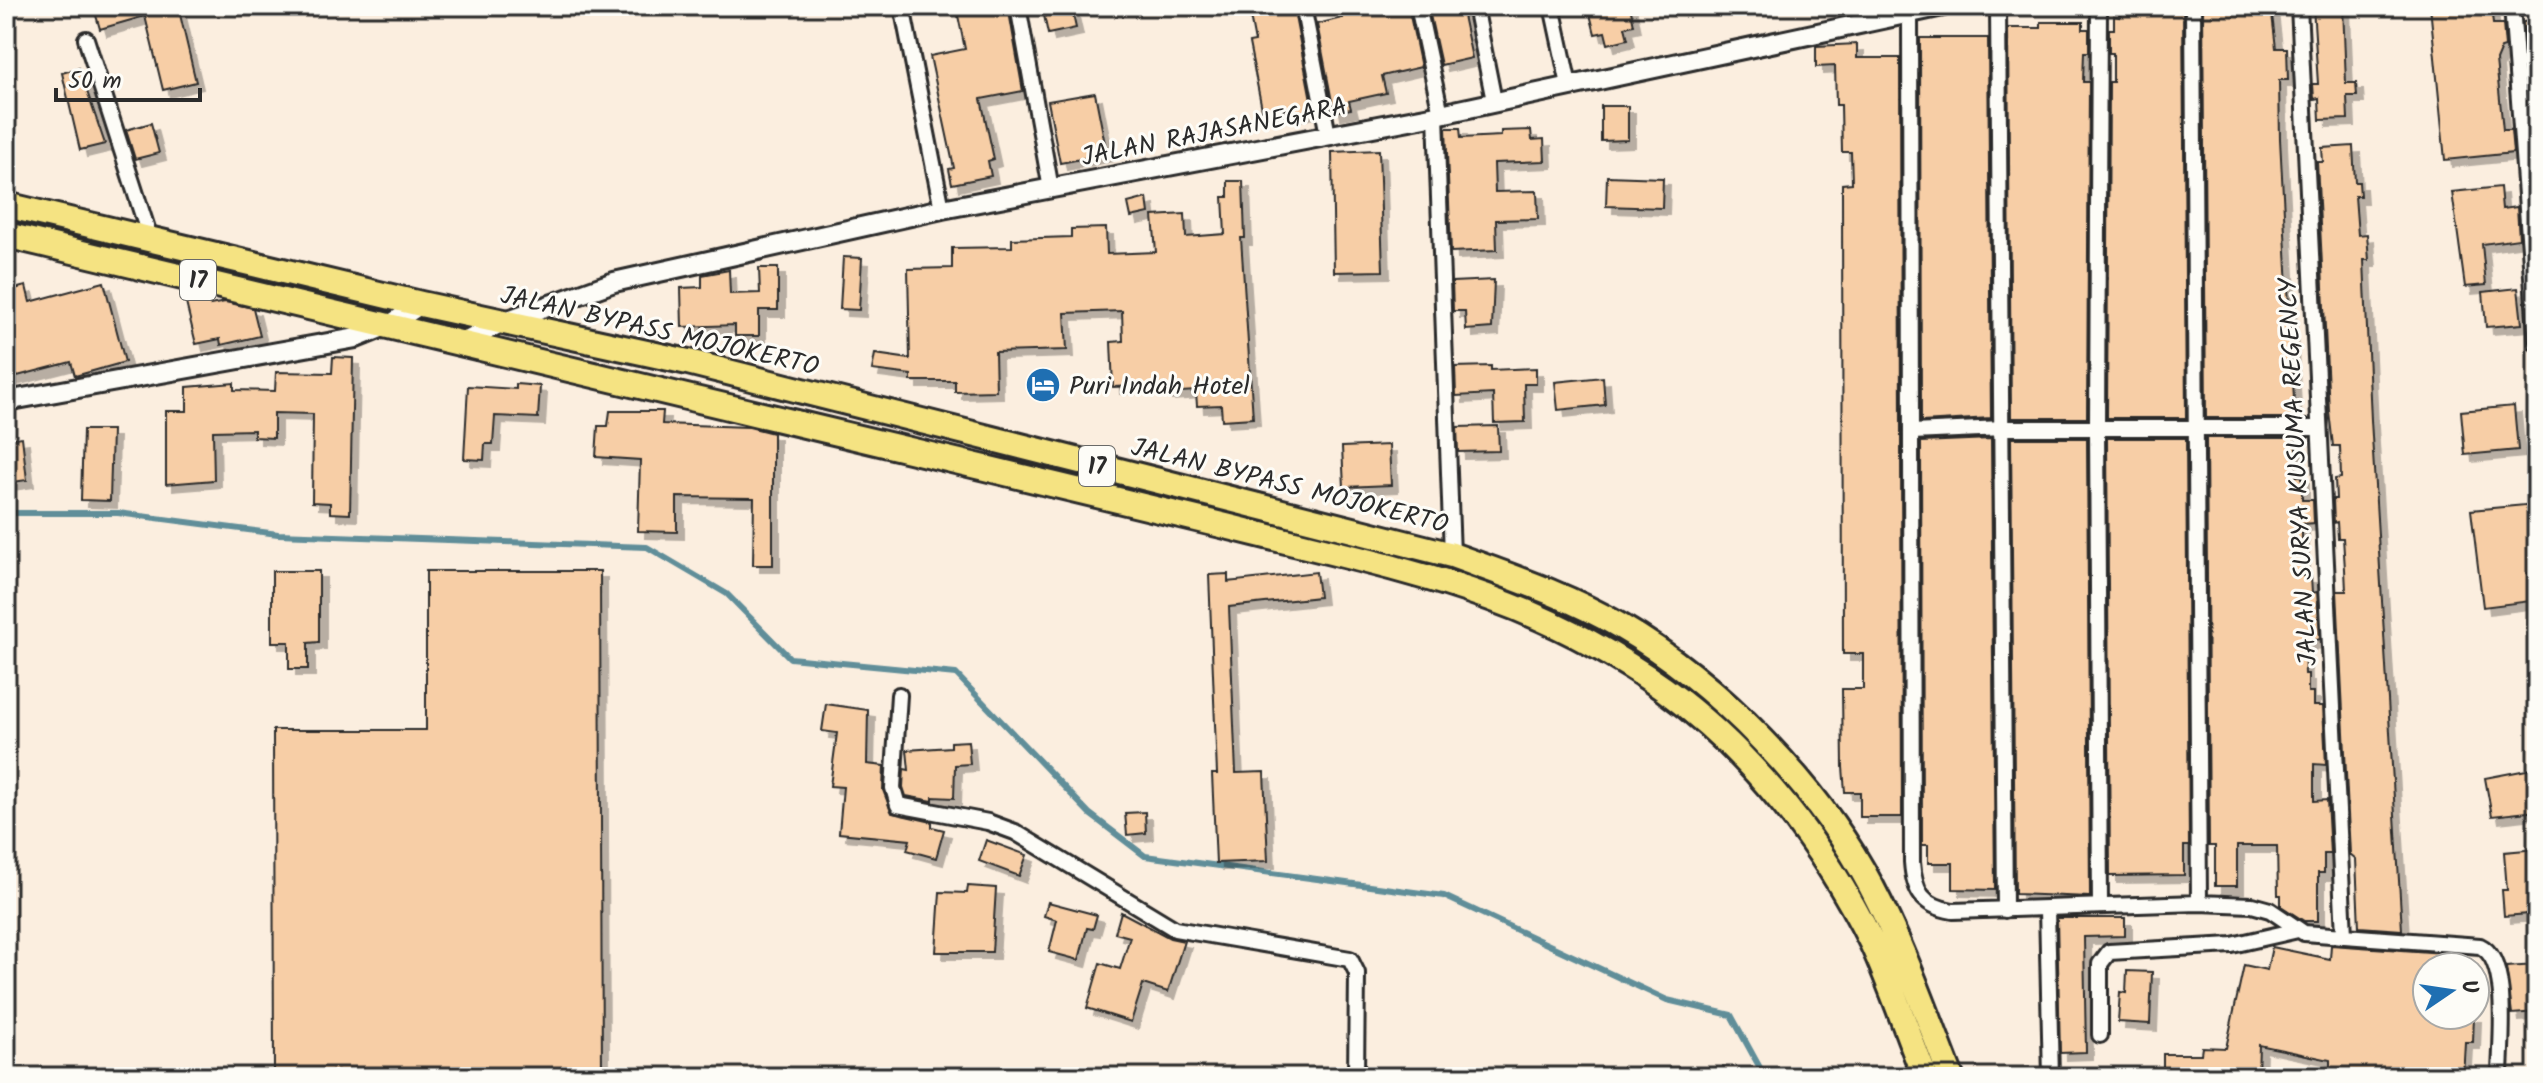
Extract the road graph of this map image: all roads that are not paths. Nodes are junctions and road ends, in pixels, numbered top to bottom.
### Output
1 (902, 6) edge
2 (1018, 6) edge
3 (1303, 6) edge
4 (1418, 6) edge
5 (1475, 6) edge
6 (1552, 6) edge
7 (1943, 6) edge
8 (1998, 6) edge
9 (2099, 6) edge
10 (2193, 6) edge
11 (2299, 6) edge
12 (2512, 6) edge
13 (1910, 13) junction
14 (86, 39) dead end
15 (1569, 85) junction
16 (1494, 101) junction
17 (1438, 114) junction
18 (1328, 135) junction
19 (1051, 189) junction
20 (6, 205) edge
21 (942, 209) junction
22 (6, 235) edge
23 (150, 238) junction
24 (421, 304) junction
25 (500, 323) junction
26 (391, 324) junction
27 (463, 343) junction
28 (2537, 344) edge
29 (6, 401) edge
30 (2197, 426) junction
31 (2003, 428) junction
32 (2097, 428) junction
33 (2319, 428) junction
34 (1912, 432) junction
35 (1452, 555) junction
36 (899, 695) dead end
37 (2199, 903) junction
38 (2100, 906) junction
39 (2047, 909) junction
40 (2005, 910) junction
41 (2298, 930) junction
42 (2344, 935) junction
43 (2100, 1035) dead end
44 (1356, 1077) edge
45 (1925, 1077) edge
46 (1951, 1077) edge
47 (2051, 1077) edge
48 (2500, 1077) edge

1 - 21 street
2 - 19 street
3 - 18 street
4 - 17 street
5 - 16 street
6 - 15 street
7 - 13 street, JALAN RAJASANEGARA
8 - 31 street
9 - 32 street
10 - 30 street
11 - 33 street, JALAN SURYA KUSUMA REGENCY
12 - 28 street
13 - 15 street, JALAN RAJASANEGARA
13 - 34 street
14 - 23 street
15 - 16 street, JALAN RAJASANEGARA
16 - 17 street, JALAN RAJASANEGARA
17 - 18 street, JALAN RAJASANEGARA
17 - 35 street
18 - 19 street, JALAN RAJASANEGARA
19 - 21 street, JALAN RAJASANEGARA
20 - 23 highway, JALAN BYPASS MOJOKERTO / 17
21 - 25 street, JALAN RAJASANEGARA
22 - 26 highway, 17
23 - 24 highway, JALAN BYPASS MOJOKERTO / 17
24 - 25 highway, JALAN BYPASS MOJOKERTO / 17
24 - 26 street
25 - 27 street, JALAN RAJASANEGARA
25 - 35 highway, JALAN BYPASS MOJOKERTO / 17
26 - 27 highway, 17
26 - 29 street
27 - 45 highway, 17
30 - 32 street
30 - 33 street
30 - 37 street
31 - 32 street
31 - 34 street
31 - 40 street
32 - 38 street
33 - 42 street, JALAN SURYA KUSUMA REGENCY
34 - 40 street
35 - 46 highway, JALAN BYPASS MOJOKERTO / 17
36 - 44 street
37 - 38 street
37 - 41 street
38 - 39 street
39 - 40 street
39 - 47 street
41 - 42 street
41 - 43 street
42 - 48 street

